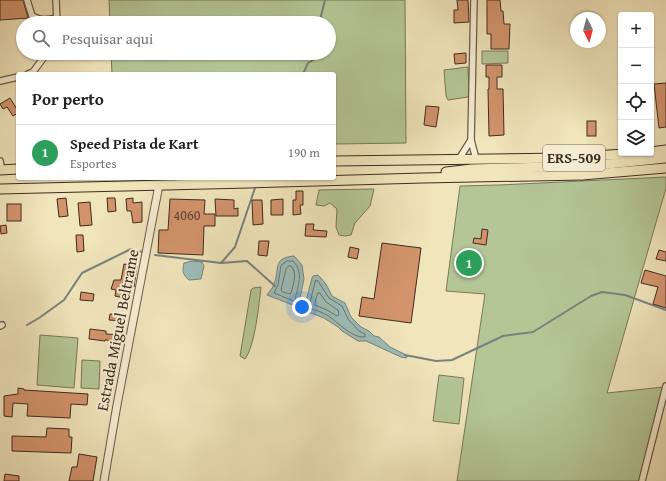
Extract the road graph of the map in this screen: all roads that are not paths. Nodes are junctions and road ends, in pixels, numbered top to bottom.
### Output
1 (27, 0) edge
2 (56, 0) edge
3 (474, 0) edge
4 (32, 16) edge
5 (57, 16) edge
6 (42, 60) edge
7 (33, 72) edge
8 (16, 77) edge
9 (0, 81) edge
10 (472, 140) junction
11 (666, 150) edge
12 (654, 152) edge
13 (618, 154) edge
14 (564, 158) junction
15 (666, 158) edge
16 (459, 159) junction
17 (476, 159) junction
18 (0, 161) edge
19 (336, 161) edge
20 (666, 168) edge
21 (16, 169) edge
22 (1, 170) edge
23 (582, 176) junction
24 (423, 178) junction
25 (159, 185) junction
26 (0, 189) edge
27 (666, 386) edge
28 (104, 481) edge
29 (642, 481) edge

1 - 4 street
2 - 5 street
3 - 10 street
6 - 7 street
8 - 9 street
10 - 16 street
10 - 17 street
11 - 12 highway
13 - 14 highway, ERS-509
14 - 17 highway, ERS-509
14 - 24 highway
15 - 23 highway
16 - 17 highway, ERS-509
16 - 19 highway, ERS-509
18 - 22 street
20 - 23 highway, ERS-509
21 - 22 highway
23 - 24 highway, ERS-509
24 - 25 highway, ERS-509
25 - 26 highway, ERS-509
25 - 28 street, Estrada Miguel Beltrame
27 - 29 street

